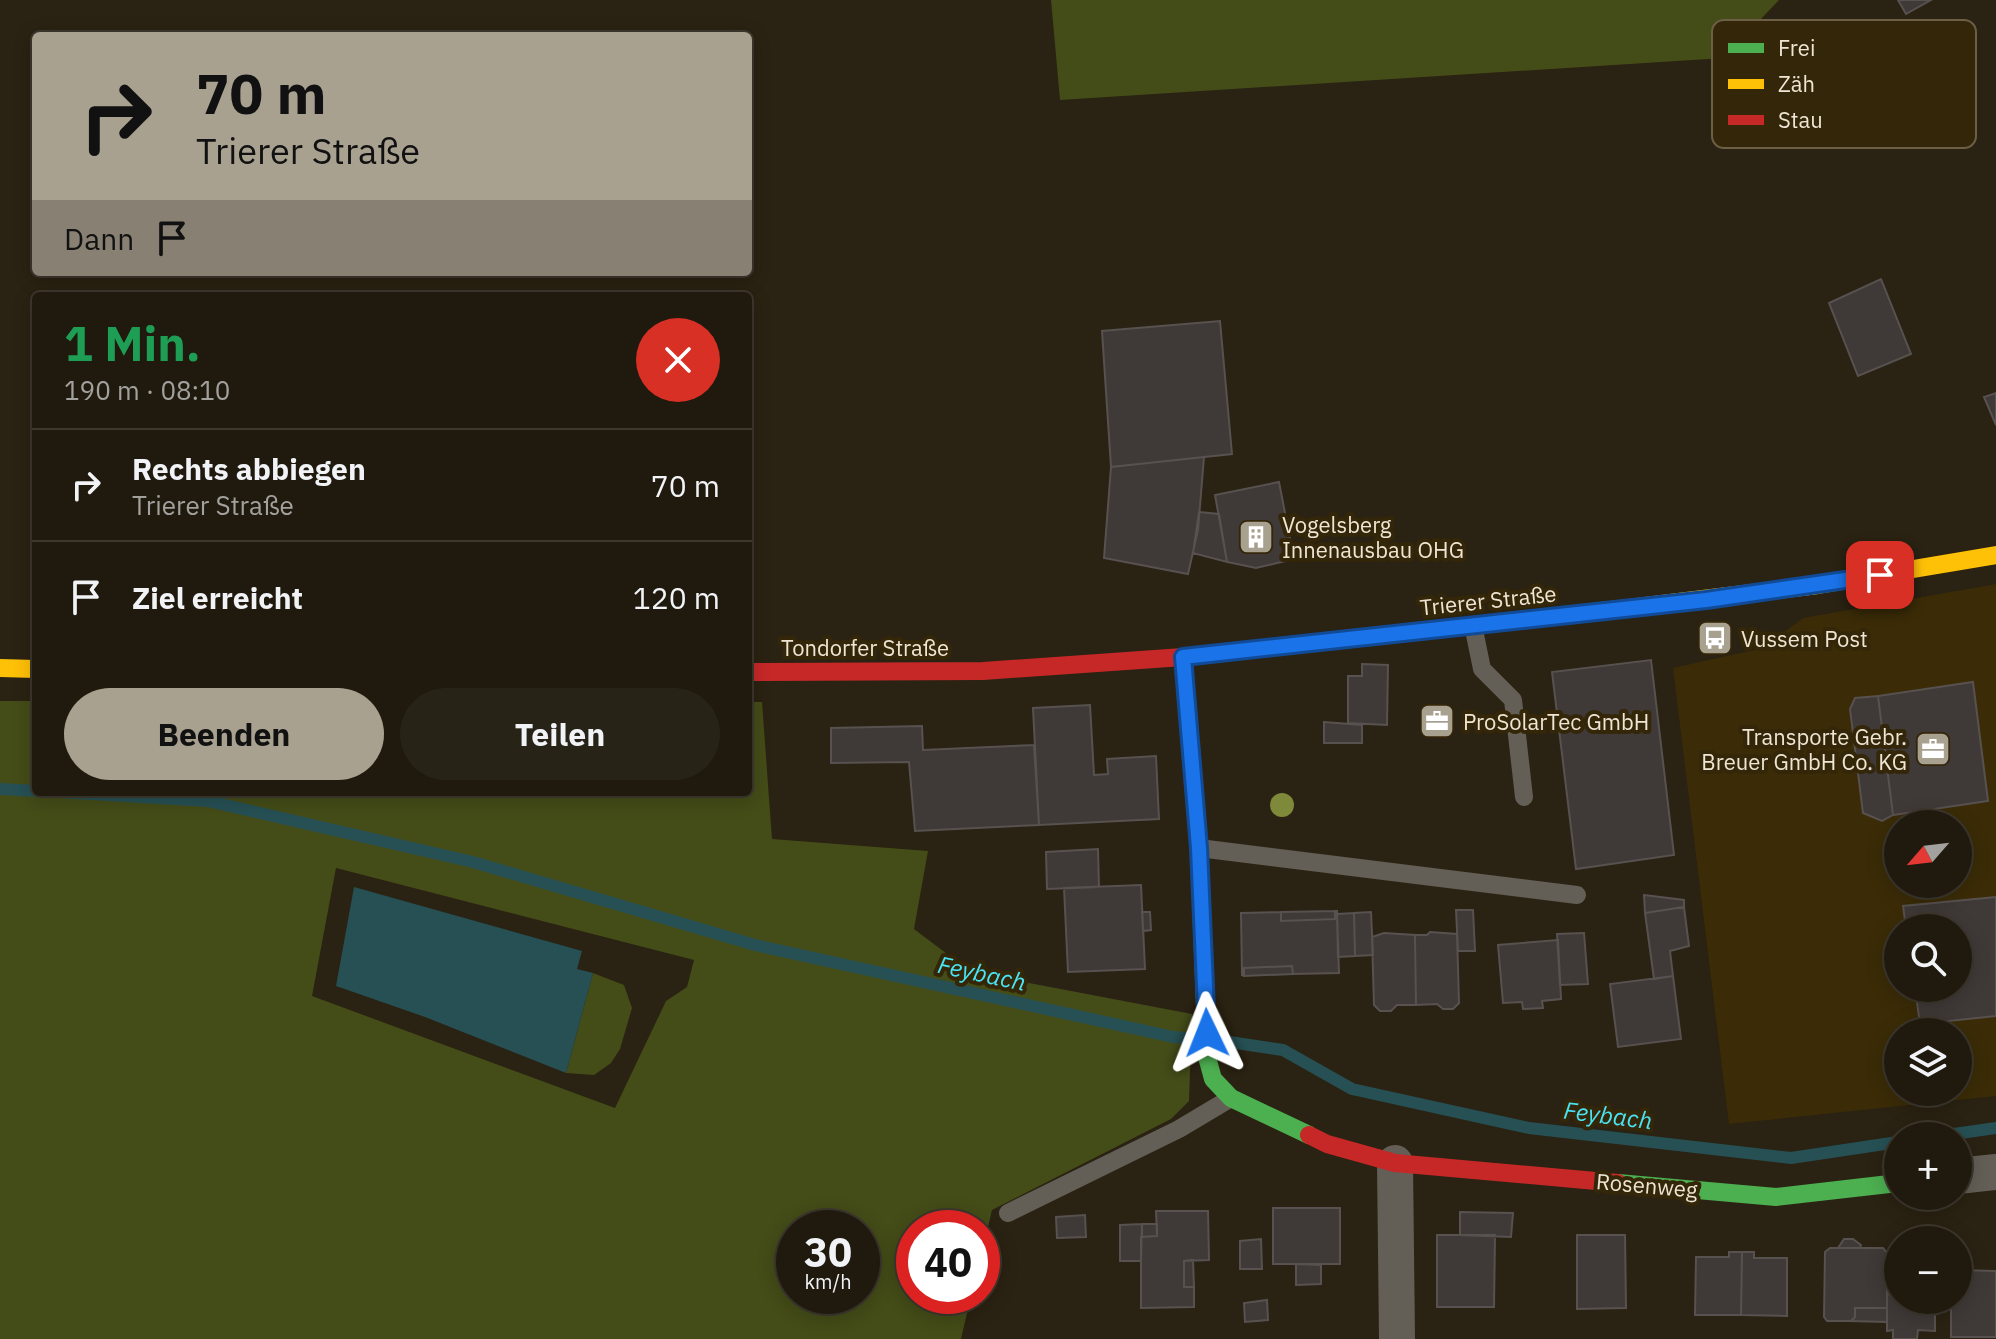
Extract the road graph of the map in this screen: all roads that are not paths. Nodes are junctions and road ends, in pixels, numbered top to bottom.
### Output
1 (1996, 555) edge
2 (1473, 625) junction
3 (1183, 657) junction
4 (0, 668) edge
5 (32, 669) edge
6 (983, 671) joint
7 (752, 672) edge
8 (1524, 797) dead end
9 (1199, 848) junction
10 (1577, 895) dead end
11 (1231, 1098) junction
12 (1395, 1163) junction
13 (1996, 1172) edge
14 (1972, 1175) edge
15 (1884, 1185) edge
16 (1008, 1213) dead end
17 (1397, 1339) edge

1 - 2 main road, Trierer Straße
2 - 3 main road, Trierer Straße
2 - 8 lane
3 - 6 main road, Trierer Straße
3 - 9 main road
4 - 5 main road
6 - 7 main road, Tondorfer Straße
9 - 10 lane
9 - 11 main road
11 - 12 main road, Rosenweg
11 - 16 lane
12 - 15 main road, Rosenweg
12 - 17 street
13 - 14 street

